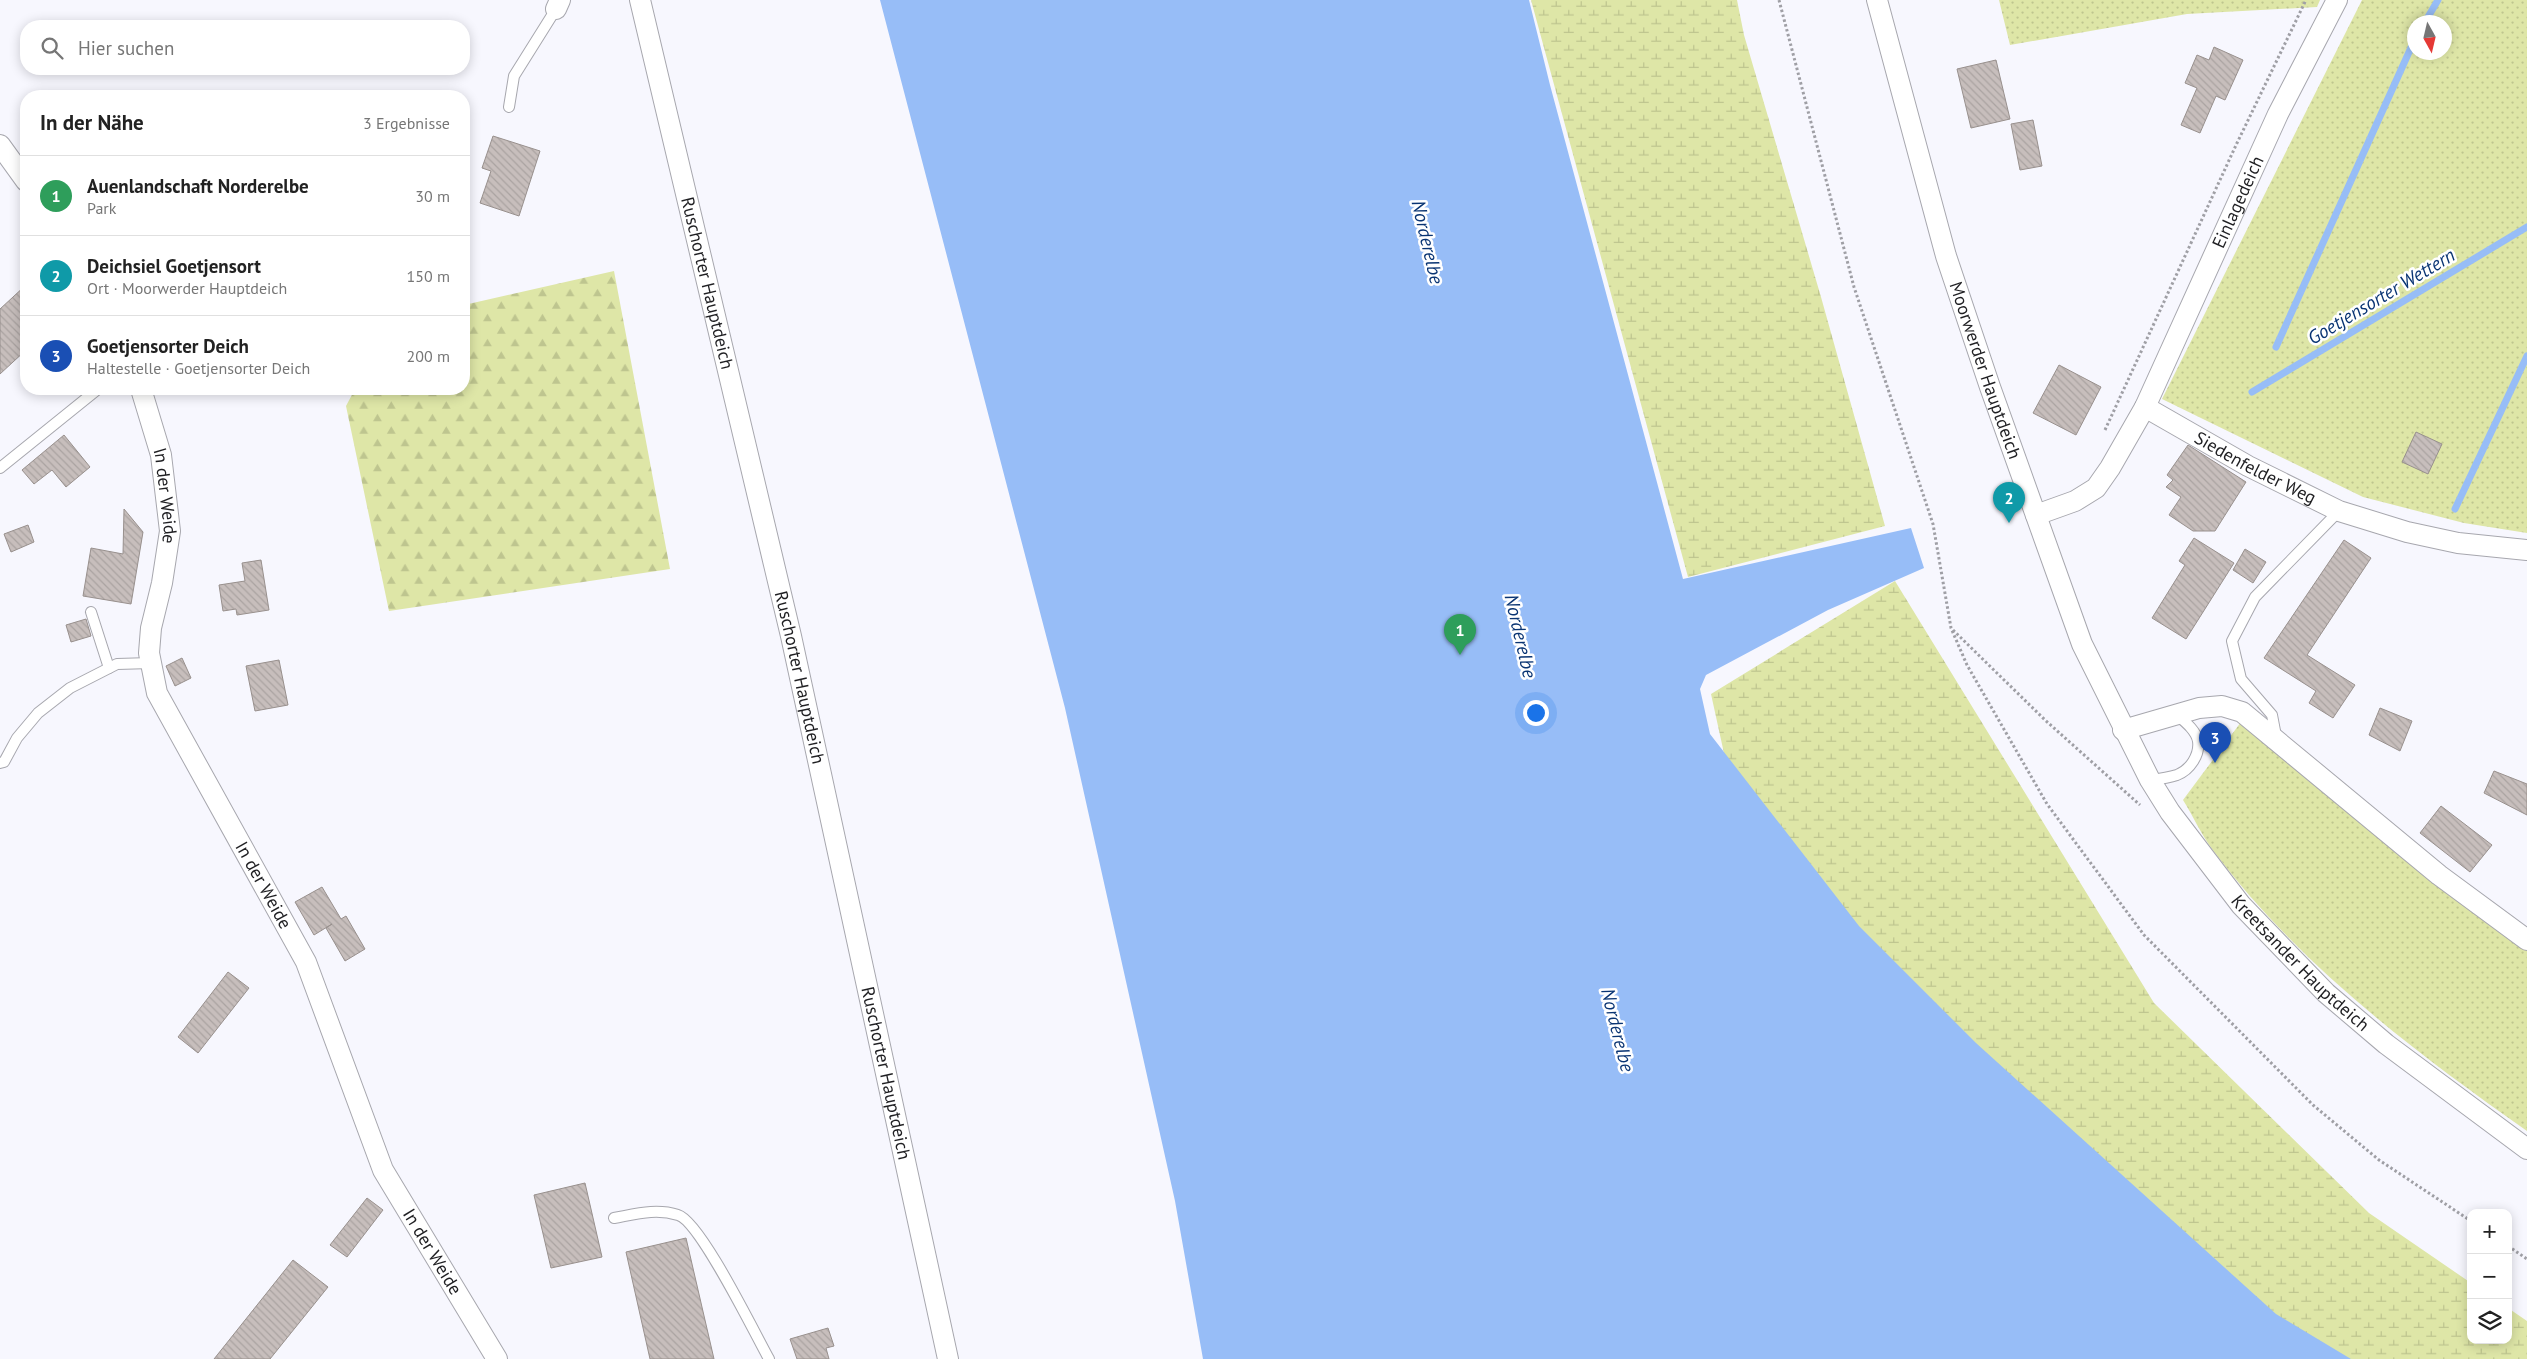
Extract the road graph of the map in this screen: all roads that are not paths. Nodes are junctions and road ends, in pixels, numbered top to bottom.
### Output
1 (640, 0) edge
2 (1876, 0) edge
3 (2337, 0) edge
4 (558, 5) edge
5 (509, 107) dead end
6 (0, 145) edge
7 (20, 173) edge
8 (91, 395) edge
9 (143, 395) edge
10 (2146, 407) junction
11 (0, 468) edge
12 (2339, 511) junction
13 (2036, 515) junction
14 (2527, 550) edge
15 (91, 612) dead end
16 (151, 663) junction
17 (109, 668) junction
18 (2175, 714) junction
19 (2123, 730) junction
20 (2279, 743) junction
21 (0, 763) edge
22 (2150, 780) junction
23 (2527, 940) edge
24 (2527, 1149) edge
25 (614, 1218) dead end
26 (497, 1359) edge
27 (769, 1359) edge
28 (948, 1359) edge

1 - 28 street, Ruschorter Hauptdeich
2 - 13 street, Moorwerder Hauptdeich
3 - 10 street, Einlagedeich
4 - 5 lane
6 - 7 street
8 - 11 lane
9 - 16 street, In der Weide
10 - 12 street, Siedenfelder Weg
10 - 13 street
12 - 14 street, Siedenfelder Weg
12 - 20 lane
13 - 19 street, Moorwerder Hauptdeich
15 - 17 lane
16 - 17 lane
16 - 26 street, In der Weide
17 - 21 lane
18 - 19 street
18 - 20 street
18 - 22 lane
19 - 22 street, Kreetsander Hauptdeich
20 - 23 street
22 - 24 street, Kreetsander Hauptdeich
25 - 27 lane

